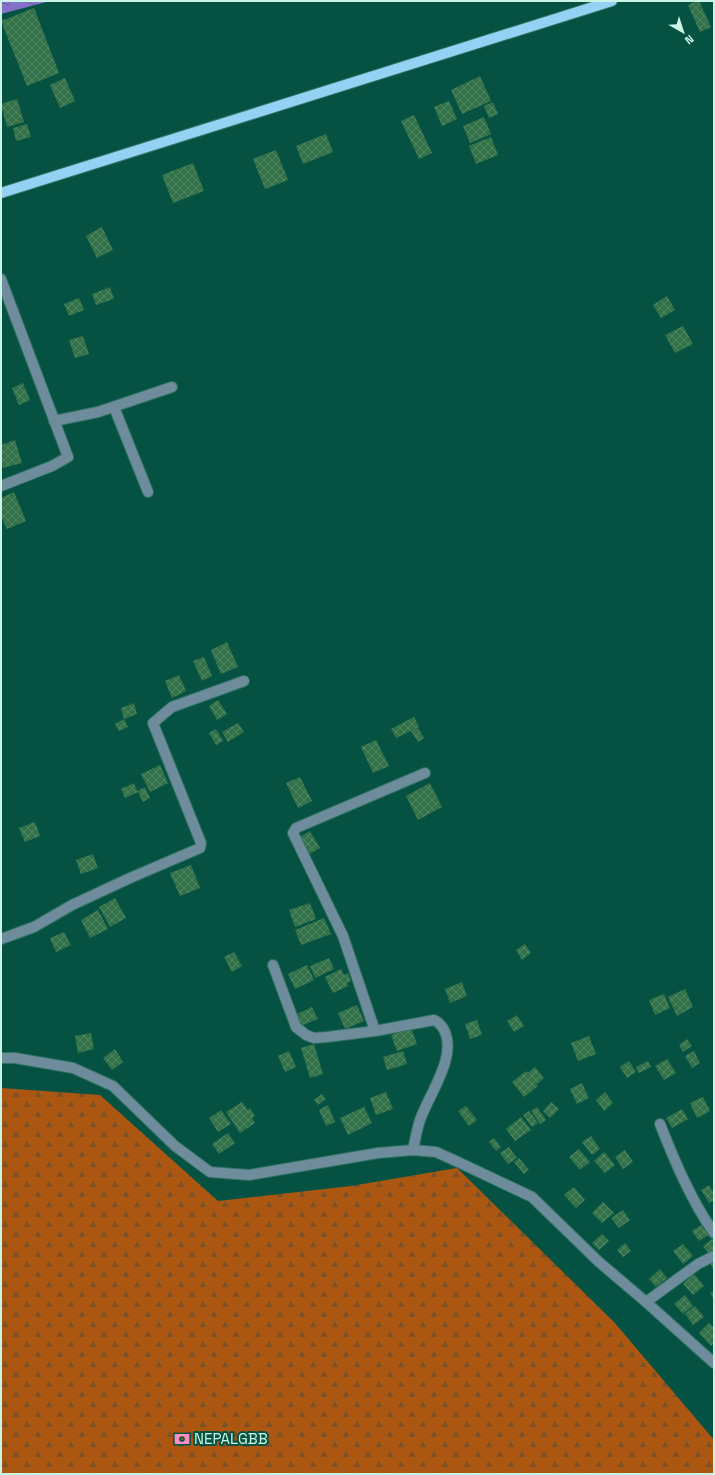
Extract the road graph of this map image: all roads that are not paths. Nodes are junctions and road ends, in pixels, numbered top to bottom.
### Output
1 (612, 1) edge
2 (1, 193) edge
3 (1, 279) edge
4 (172, 387) dead end
5 (114, 407) junction
6 (54, 421) junction
7 (1, 486) edge
8 (148, 492) dead end
9 (244, 681) dead end
10 (425, 773) dead end
11 (1, 939) edge
12 (273, 965) dead end
13 (375, 1031) junction
14 (1, 1058) edge
15 (660, 1124) dead end
16 (413, 1150) junction
17 (714, 1233) edge
18 (714, 1256) edge
19 (646, 1302) junction
20 (714, 1363) edge

1 - 2 main road
3 - 6 street
4 - 5 street
5 - 6 street
5 - 8 street
6 - 7 street
9 - 11 street
10 - 13 street
12 - 13 street
13 - 16 street
14 - 16 street
15 - 17 street
16 - 19 street
18 - 19 street
19 - 20 street

